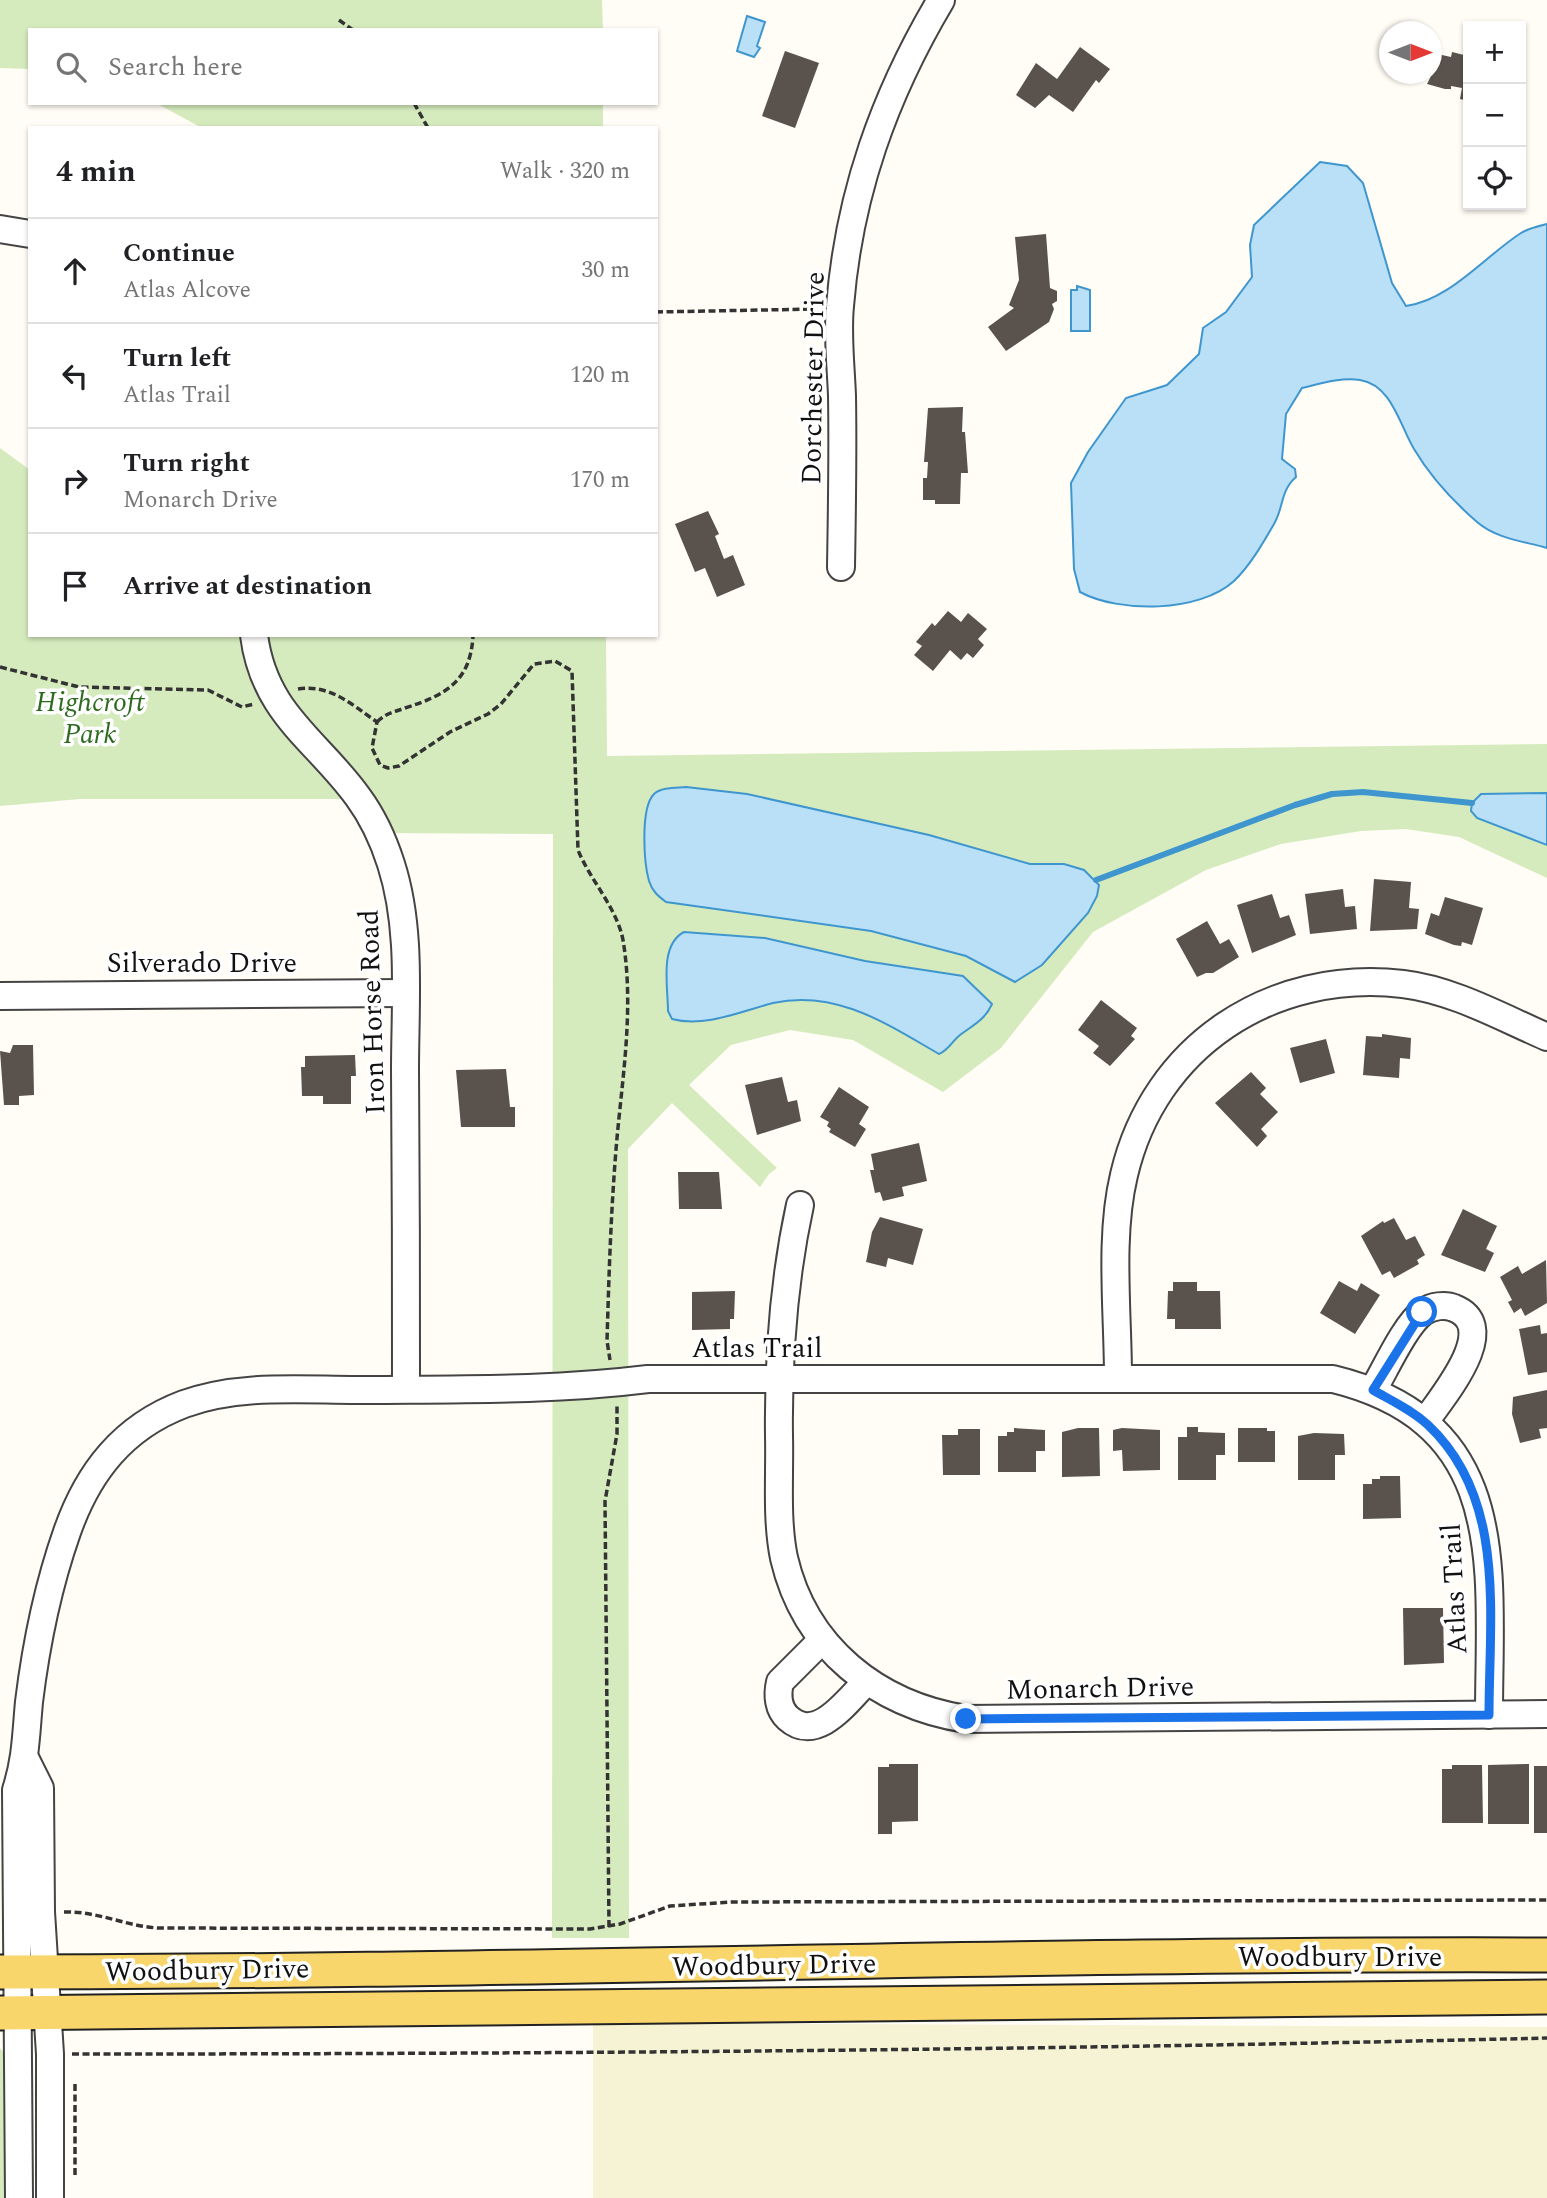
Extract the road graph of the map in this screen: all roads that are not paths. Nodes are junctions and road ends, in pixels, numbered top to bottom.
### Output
1 (941, 0) edge
2 (0, 229) edge
3 (28, 234) edge
4 (841, 567) dead end
5 (254, 637) edge
6 (405, 992) junction
7 (0, 996) edge
8 (1547, 1037) edge
9 (800, 1205) dead end
10 (1118, 1377) junction
11 (778, 1379) junction
12 (406, 1389) junction
13 (1373, 1390) junction
14 (1425, 1422) junction
15 (822, 1640) junction
16 (866, 1682) junction
17 (1547, 1714) edge
18 (1489, 1715) junction
19 (1547, 1955) edge
20 (20, 1972) edge
21 (1547, 1997) edge
22 (22, 2013) edge
23 (19, 2198) edge
24 (50, 2198) edge

1 - 4 street, Dorchester Drive
2 - 3 street
5 - 6 street, Iron Horse Road
6 - 7 street, Silverado Drive
6 - 12 street, Iron Horse Road
8 - 10 street
9 - 11 street, Monarch Drive
10 - 11 street, Atlas Trail
10 - 13 street, Atlas Trail
11 - 12 street, Atlas Trail
11 - 15 street, Monarch Drive
12 - 20 street, Atlas Trail
13 - 14 street, Atlas Trail
13 - 14 street
14 - 18 street, Atlas Trail
15 - 16 street, Monarch Drive
15 - 16 street
16 - 18 street, Monarch Drive
17 - 18 street, Monarch Drive
19 - 20 main road, Woodbury Drive
20 - 22 street, Atlas Trail
21 - 22 main road, Woodbury Drive
22 - 23 street, Atlas Trail
22 - 24 street, Atlas Trail

